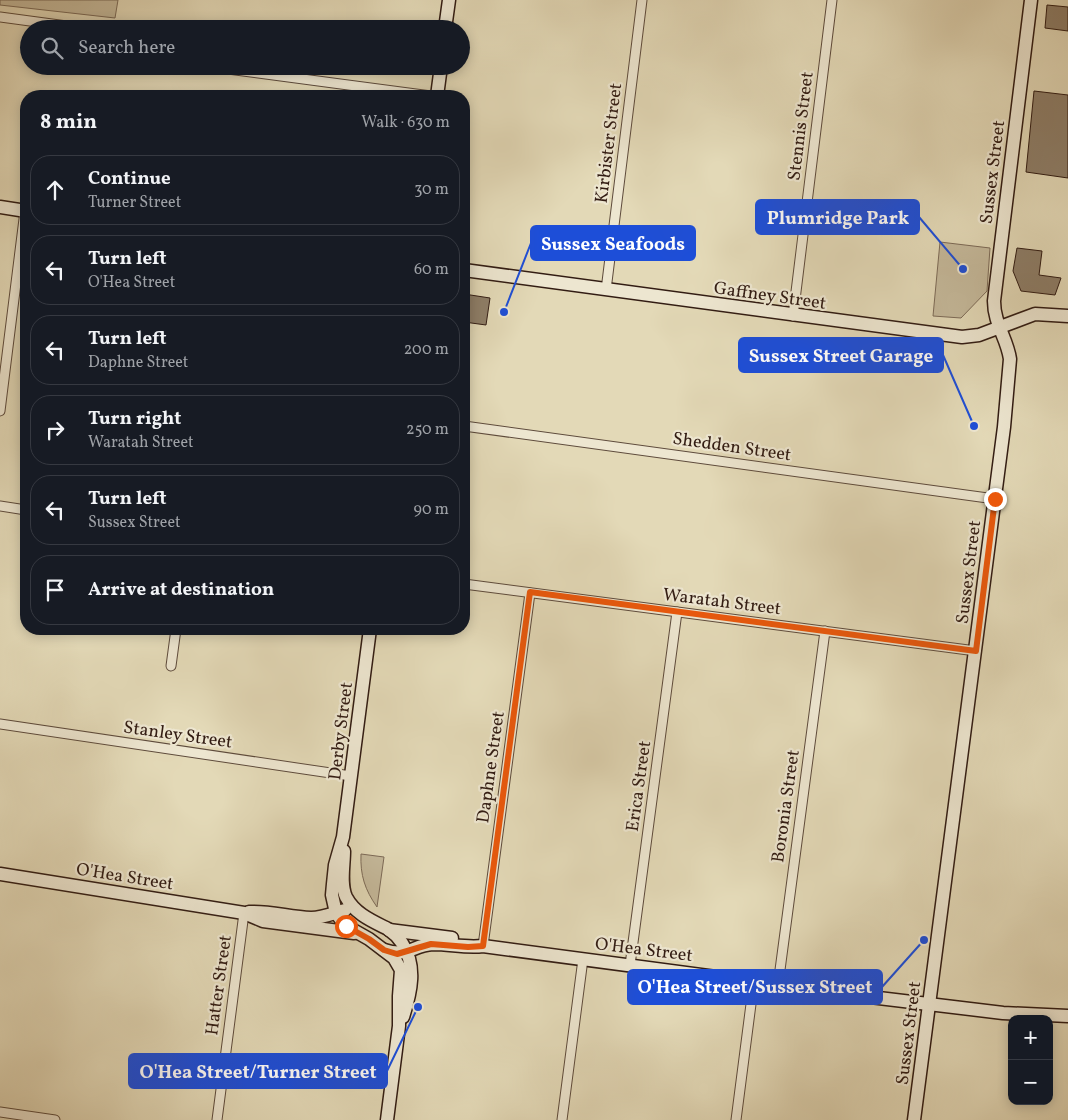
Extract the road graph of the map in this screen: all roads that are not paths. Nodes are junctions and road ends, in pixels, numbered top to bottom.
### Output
1 (449, 0) edge
2 (642, 0) edge
3 (832, 0) edge
4 (1031, 0) edge
5 (0, 17) edge
6 (22, 20) edge
7 (447, 20) edge
8 (273, 75) edge
9 (440, 75) edge
10 (386, 90) edge
11 (438, 90) edge
12 (0, 207) edge
13 (20, 210) edge
14 (20, 257) edge
15 (470, 271) edge
16 (606, 290) junction
17 (793, 316) junction
18 (1068, 316) edge
19 (999, 328) junction
20 (0, 411) edge
21 (470, 427) edge
22 (995, 499) junction
23 (0, 506) edge
24 (20, 509) edge
25 (470, 585) edge
26 (530, 592) junction
27 (677, 612) junction
28 (825, 631) junction
29 (175, 635) edge
30 (369, 635) edge
31 (976, 651) junction
32 (171, 666) dead end
33 (0, 724) edge
34 (351, 776) junction
35 (343, 837) junction
36 (0, 874) edge
37 (244, 913) junction
38 (336, 913) junction
39 (367, 920) junction
40 (388, 930) junction
41 (359, 934) junction
42 (483, 946) junction
43 (384, 950) junction
44 (408, 952) junction
45 (582, 959) junction
46 (630, 965) junction
47 (754, 981) junction
48 (778, 985) junction
49 (929, 1004) junction
50 (1068, 1016) edge
51 (399, 1026) junction
52 (0, 1112) edge
53 (55, 1120) edge
54 (217, 1120) edge
55 (387, 1120) edge
56 (562, 1120) edge
57 (736, 1120) edge
58 (914, 1120) edge

1 - 7 street
2 - 16 street, Kirbister Street
3 - 17 street, Stennis Street
4 - 19 street, Sussex Street
5 - 6 street
8 - 10 street
9 - 11 street
12 - 13 street
14 - 20 street
15 - 16 street, Gaffney Street
16 - 17 street, Gaffney Street
17 - 19 street, Gaffney Street
18 - 19 street, Gaffney Street
19 - 22 street, Sussex Street
21 - 22 street, Shedden Street
22 - 31 street, Sussex Street
23 - 24 street
25 - 26 street, Waratah Street
26 - 27 street, Waratah Street
26 - 42 street, Daphne Street
27 - 28 street, Waratah Street
27 - 46 street, Erica Street
28 - 31 street, Waratah Street
28 - 48 street, Boronia Street
29 - 32 street
30 - 34 street, Derby Street
31 - 49 street, Sussex Street
33 - 34 street, Stanley Street
34 - 35 street, Derby Street
35 - 38 street, Derby Street
35 - 39 street, Derby Street
36 - 37 street, O'Hea Street
37 - 38 street, O'Hea Street
37 - 41 street, O'Hea Street
37 - 54 street, Hatter Street
38 - 39 street, O'Hea Street
38 - 41 street
39 - 40 street, Derby Street
40 - 42 street, O'Hea Street
40 - 44 street
41 - 43 street
42 - 44 street, O'Hea Street
42 - 45 street, O'Hea Street
43 - 44 street, O'Hea Street
43 - 51 street
44 - 51 street
45 - 46 street, O'Hea Street
45 - 56 street
46 - 47 street, O'Hea Street
47 - 48 street, O'Hea Street
47 - 57 street
48 - 49 street, O'Hea Street
49 - 50 street, O'Hea Street
49 - 58 street, Sussex Street
51 - 55 street
52 - 53 street

